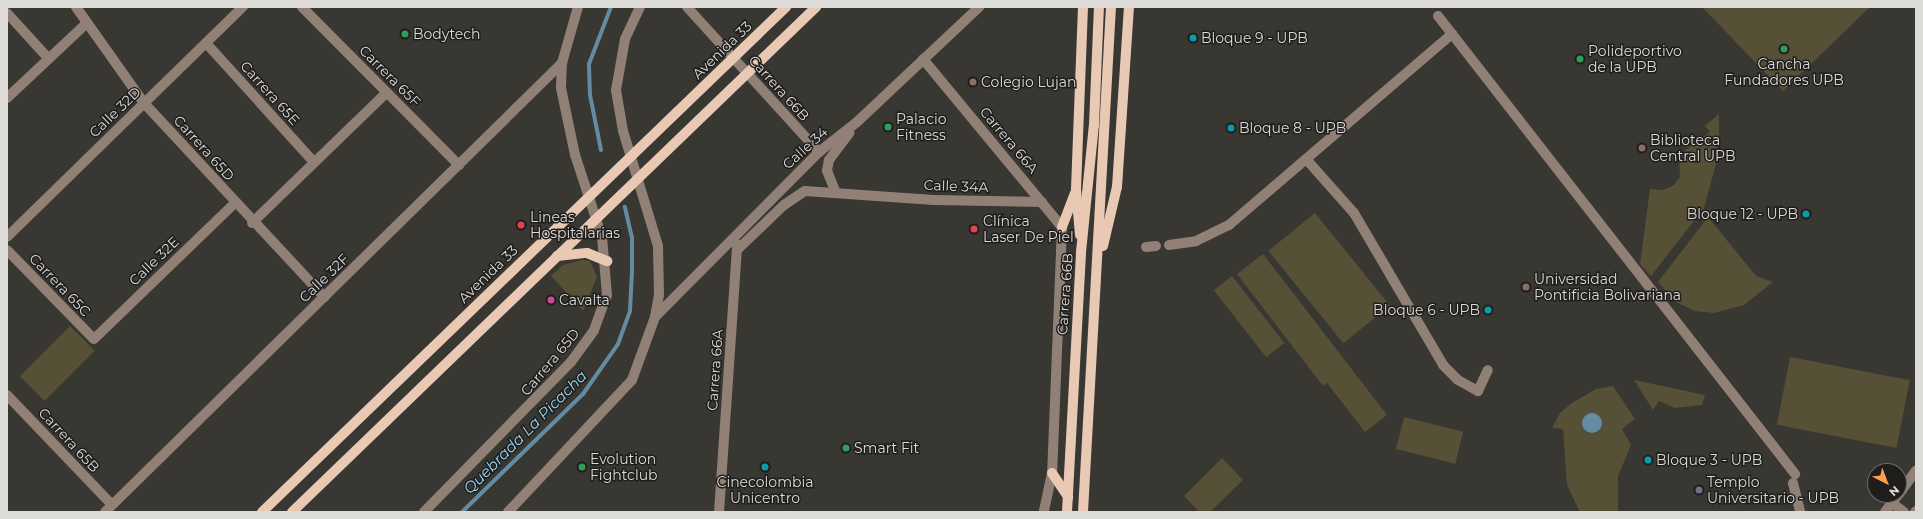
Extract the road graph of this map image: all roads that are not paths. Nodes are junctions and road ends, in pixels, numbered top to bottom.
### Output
1 (76, 7) edge
2 (243, 7) edge
3 (302, 7) edge
4 (578, 7) edge
5 (640, 7) edge
6 (687, 7) edge
7 (786, 7) edge
8 (816, 7) edge
9 (979, 7) edge
10 (1084, 7) edge
11 (1099, 7) edge
12 (1111, 7) edge
13 (1129, 7) edge
14 (7, 14) edge
15 (1438, 16) dead end
16 (87, 23) junction
17 (1452, 34) junction
18 (206, 43) junction
19 (733, 58) junction
20 (49, 59) junction
21 (923, 59) junction
22 (562, 63) junction
23 (747, 73) junction
24 (387, 92) junction
25 (7, 98) edge
26 (144, 103) junction
27 (858, 122) junction
28 (1099, 124) junction
29 (819, 152) junction
30 (631, 155) junction
31 (1306, 159) junction
32 (314, 162) junction
33 (459, 165) junction
34 (639, 176) junction
35 (1076, 189) junction
36 (836, 193) junction
37 (589, 196) junction
38 (1042, 202) junction
39 (234, 204) junction
40 (596, 217) junction
41 (252, 223) junction
42 (1062, 227) junction
43 (739, 230) junction
44 (7, 238) edge
45 (1169, 246) dead end
46 (7, 250) edge
47 (737, 250) junction
48 (1082, 252) junction
49 (555, 256) junction
50 (607, 261) junction
51 (1099, 263) junction
52 (324, 297) junction
53 (655, 317) junction
54 (94, 339) joint
55 (1488, 370) dead end
56 (7, 394) edge
57 (1916, 471) edge
58 (1052, 473) junction
59 (1907, 483) edge
60 (1068, 497) junction
61 (1892, 503) edge
62 (108, 509) edge
63 (262, 512) edge
64 (292, 512) edge
65 (424, 512) edge
66 (508, 512) edge
67 (719, 512) edge
68 (1044, 512) edge
69 (1067, 512) edge
70 (1083, 512) edge
71 (1800, 512) edge
72 (1885, 512) edge

1 - 16 street, Carrera 65D
2 - 18 street, Calle 32D
3 - 24 street, Carrera 65F
4 - 22 street, Carrera 65D
5 - 30 street
6 - 19 street, Carrera 66B
7 - 19 main road, Avenida 33
8 - 23 main road
9 - 21 street, Calle 34
10 - 35 main road
11 - 28 main road, Carrera 66B
12 - 28 main road, Carrera 66B
13 - 51 main road
14 - 20 street
15 - 17 street
16 - 20 street
16 - 26 street, Carrera 65D
17 - 31 street
17 - 71 street
18 - 26 street, Calle 32D
18 - 32 street, Carrera 65E
19 - 23 street, Carrera 66B
19 - 30 main road, Avenida 33
20 - 25 street
21 - 27 street, Calle 34
21 - 38 street, Carrera 66A
22 - 33 street, Calle 32F
22 - 37 street, Carrera 65D
23 - 29 street, Carrera 66B
23 - 34 main road
24 - 32 street
24 - 33 street, Carrera 65F
26 - 39 street, Carrera 65D
26 - 44 street, Calle 32D
27 - 29 street, Calle 34
27 - 36 street
28 - 48 main road, Carrera 66B
28 - 51 main road, Carrera 66B
29 - 43 street, Calle 34
30 - 34 street
30 - 37 main road, Avenida 33
31 - 45 street
31 - 55 street
32 - 41 street
33 - 52 street, Calle 32F
34 - 40 main road
34 - 53 street
35 - 42 main road
35 - 48 main road
36 - 38 street, Calle 34A
36 - 47 street, Calle 34A
37 - 40 street, Carrera 65D
37 - 63 main road, Avenida 33
38 - 42 street
39 - 41 street, Carrera 65D
39 - 54 street, Calle 32E
40 - 49 main road
40 - 50 street, Carrera 65D
41 - 52 street, Carrera 65D
42 - 58 street, Carrera 66B
43 - 47 street, Carrera 66A
43 - 53 street, Calle 34
46 - 54 street, Carrera 65C
47 - 67 street, Carrera 66A
48 - 60 main road, Carrera 66B
49 - 50 main road
49 - 64 main road
50 - 65 street, Carrera 65D
51 - 70 main road, Carrera 66B
52 - 62 street, Calle 32F
53 - 66 street
56 - 62 street, Carrera 65B
57 - 59 street
58 - 60 main road
58 - 68 street, Carrera 66B
60 - 69 main road, Carrera 66B
61 - 72 street

